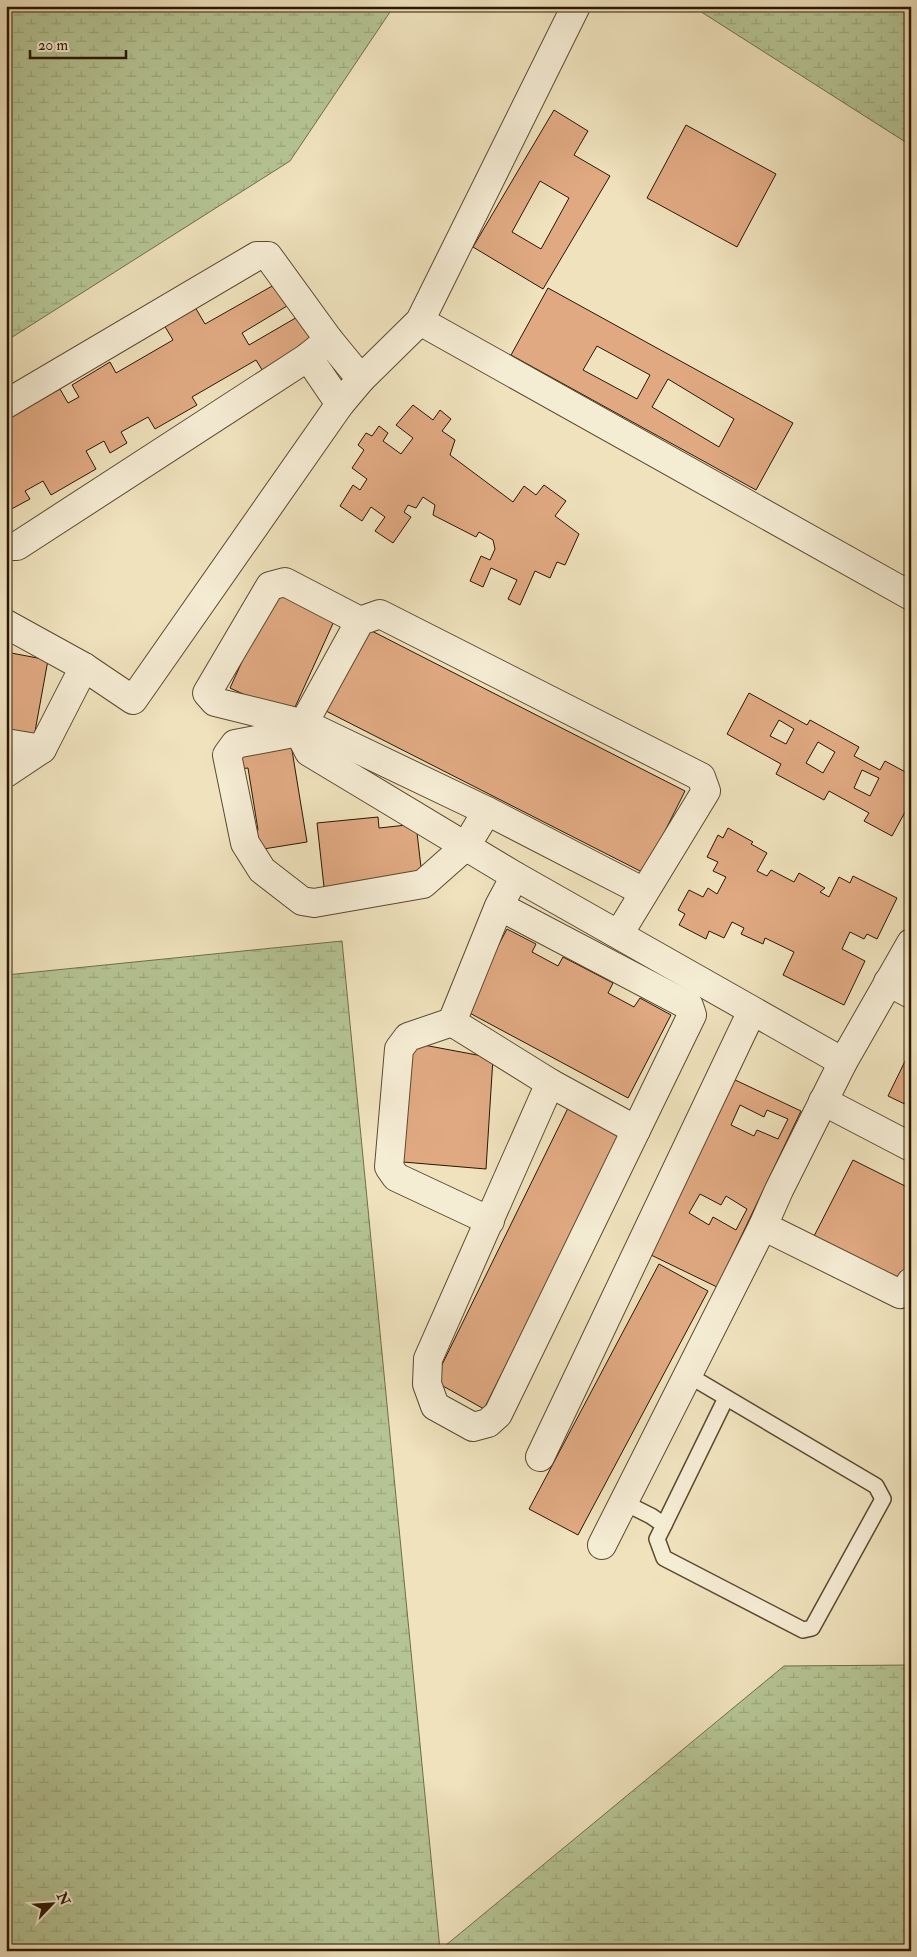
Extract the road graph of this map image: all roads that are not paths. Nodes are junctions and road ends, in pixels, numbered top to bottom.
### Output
1 (576, 6) edge
2 (420, 321) junction
3 (329, 340) junction
4 (308, 357) junction
5 (361, 379) junction
6 (6, 404) edge
7 (340, 404) junction
8 (6, 546) edge
9 (911, 596) edge
10 (360, 621) junction
11 (6, 624) edge
12 (84, 667) junction
13 (302, 728) junction
14 (6, 743) edge
15 (42, 749) junction
16 (6, 773) edge
17 (487, 811) junction
18 (466, 846) junction
19 (515, 876) junction
20 (644, 892) junction
21 (499, 906) junction
22 (619, 934) junction
23 (911, 943) edge
24 (902, 979) edge
25 (752, 1011) junction
26 (452, 1022) junction
27 (843, 1062) junction
28 (550, 1083) junction
29 (824, 1102) junction
30 (636, 1130) junction
31 (911, 1146) edge
32 (490, 1221) junction
33 (763, 1226) junction
34 (911, 1282) edge
35 (688, 1375) junction
36 (726, 1398) junction
37 (540, 1457) dead end
38 (623, 1502) junction
39 (664, 1525) junction
40 (602, 1545) dead end

1 - 2 street
2 - 5 street
2 - 9 street
3 - 4 street
3 - 5 street
3 - 6 street
4 - 7 street
4 - 8 street
5 - 7 street
7 - 12 street
10 - 13 street
10 - 13 street
10 - 20 street
11 - 12 street
12 - 15 street
13 - 17 street
13 - 18 street
13 - 18 street
14 - 15 street
15 - 16 street
17 - 18 street
17 - 20 street
18 - 19 street
19 - 21 street
19 - 22 street
20 - 22 street
21 - 26 street
21 - 30 street
22 - 25 street
23 - 24 street
24 - 27 street
25 - 27 street
25 - 37 street
26 - 28 street
26 - 32 street
27 - 29 street
28 - 30 street
28 - 32 street
29 - 31 street
29 - 33 street
30 - 32 street
33 - 34 street
33 - 35 street
35 - 36 lane
35 - 38 street
36 - 39 lane
36 - 39 lane
38 - 39 lane
38 - 40 street

